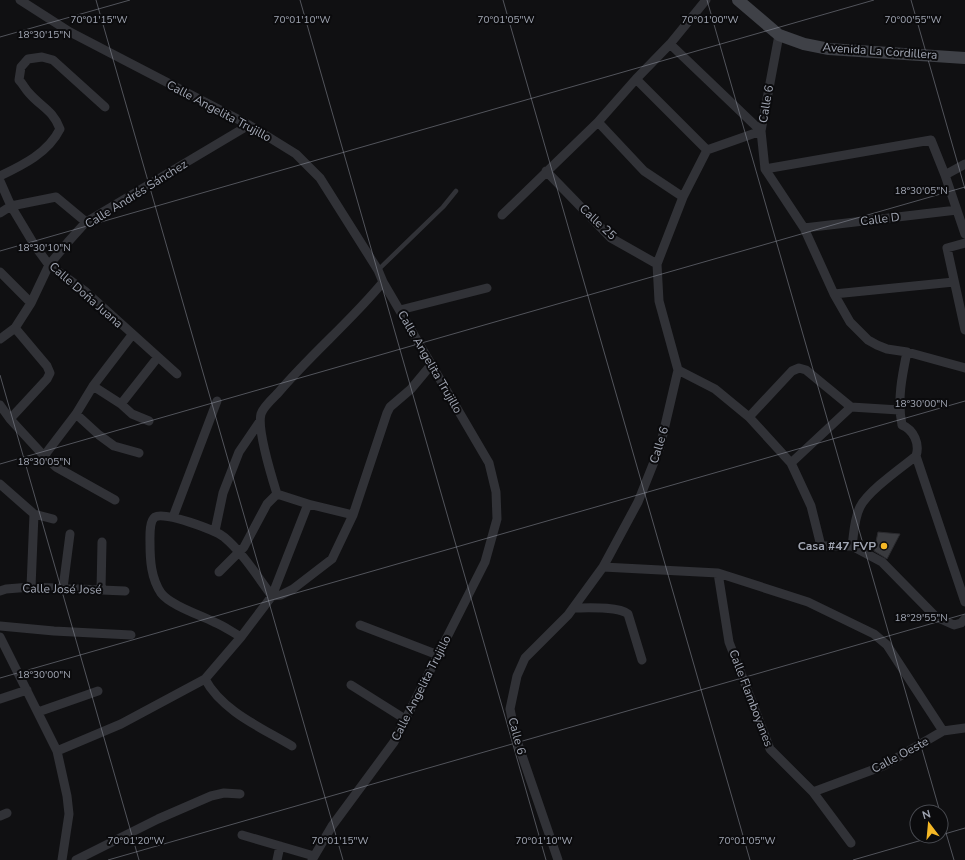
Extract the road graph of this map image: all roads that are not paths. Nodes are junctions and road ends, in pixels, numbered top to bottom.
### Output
1 (20, 0) edge
2 (706, 0) edge
3 (738, 0) edge
4 (779, 35) junction
5 (670, 44) junction
6 (965, 58) edge
7 (636, 79) junction
8 (105, 107) dead end
9 (598, 122) junction
10 (249, 125) junction
11 (761, 131) junction
12 (707, 150) junction
13 (965, 164) edge
14 (764, 170) junction
15 (546, 171) junction
16 (945, 174) junction
17 (0, 176) edge
18 (0, 182) edge
19 (456, 192) dead end
20 (683, 197) junction
21 (11, 206) junction
22 (957, 210) junction
23 (0, 212) edge
24 (502, 215) dead end
25 (86, 222) junction
26 (804, 228) junction
27 (965, 234) edge
28 (965, 243) edge
29 (657, 264) junction
30 (49, 265) junction
31 (378, 270) junction
32 (0, 272) edge
33 (383, 282) junction
34 (954, 282) junction
35 (487, 288) dead end
36 (834, 294) junction
37 (31, 303) junction
38 (400, 310) junction
39 (16, 328) junction
40 (965, 330) edge
41 (132, 335) junction
42 (0, 339) edge
43 (907, 352) junction
44 (158, 357) junction
45 (431, 365) junction
46 (965, 368) edge
47 (678, 370) junction
48 (176, 374) dead end
49 (93, 386) junction
50 (217, 401) dead end
51 (121, 404) junction
52 (0, 405) edge
53 (851, 407) junction
54 (900, 410) junction
55 (76, 414) junction
56 (749, 417) junction
57 (10, 419) junction
58 (149, 421) dead end
59 (260, 421) junction
60 (139, 452) dead end
61 (44, 456) junction
62 (916, 456) junction
63 (791, 463) junction
64 (0, 484) edge
65 (277, 494) junction
66 (115, 500) dead end
67 (308, 504) junction
68 (34, 514) junction
69 (353, 515) junction
70 (173, 517) junction
71 (53, 519) dead end
72 (215, 531) junction
73 (70, 534) dead end
74 (102, 542) dead end
75 (852, 546) junction
76 (239, 552) junction
77 (603, 567) junction
78 (219, 572) dead end
79 (718, 573) junction
80 (31, 587) junction
81 (63, 588) junction
82 (0, 590) edge
83 (101, 590) junction
84 (125, 591) dead end
85 (272, 596) junction
86 (965, 602) edge
87 (574, 608) junction
88 (965, 619) edge
89 (360, 625) dead end
90 (0, 626) edge
91 (131, 635) dead end
92 (0, 637) edge
93 (241, 637) junction
94 (438, 655) junction
95 (642, 660) dead end
96 (205, 678) junction
97 (351, 685) dead end
98 (27, 690) junction
99 (98, 691) dead end
100 (0, 699) edge
101 (38, 712) junction
102 (405, 719) junction
103 (965, 728) edge
104 (943, 731) junction
105 (292, 746) dead end
106 (57, 751) junction
107 (813, 792) junction
108 (240, 794) dead end
109 (242, 835) dead end
110 (851, 843) dead end
111 (280, 846) junction
112 (313, 858) edge
113 (62, 860) edge
114 (76, 860) edge
115 (277, 860) edge
116 (558, 860) edge

1 - 10 street, Calle Angelita Trujillo
2 - 5 street
3 - 4 main road, Avenida La Cordillera
4 - 6 main road, Avenida La Cordillera
4 - 11 street, Calle 6
5 - 7 street
5 - 11 street
7 - 9 street
7 - 12 street
8 - 17 street
9 - 15 street
9 - 20 street
10 - 25 street, Calle Andrés Sánchez
10 - 31 street, Calle Angelita Trujillo
11 - 12 street, Calle 6
11 - 14 street
12 - 20 street, Calle 6
13 - 16 street
14 - 16 street
14 - 26 street
15 - 24 street
15 - 29 street, Calle 25
16 - 22 street
18 - 21 street, Calle Doña Juana
19 - 31 lane
20 - 29 street, Calle 6
21 - 23 street
21 - 25 street
21 - 30 street, Calle Doña Juana
22 - 26 street, Calle D
22 - 27 street
25 - 30 street, Calle Andrés Sánchez
26 - 36 street
28 - 34 street
29 - 47 street, Calle 6
30 - 37 street, Calle Andrés Sánchez
30 - 41 street, Calle Doña Juana
31 - 33 street, Calle Angelita Trujillo
32 - 37 street
33 - 38 street, Calle Angelita Trujillo
33 - 59 street
34 - 36 street
34 - 40 street
35 - 38 street
36 - 43 street
37 - 39 street, Calle Andrés Sánchez
38 - 45 street, Calle Angelita Trujillo
39 - 42 street, Calle Andrés Sánchez
39 - 57 street
41 - 44 street, Calle Doña Juana
41 - 49 street
43 - 46 street
43 - 54 street
44 - 48 street, Calle Doña Juana
44 - 51 street
45 - 69 street
45 - 94 street, Calle Angelita Trujillo
47 - 56 street
47 - 77 street, Calle 6
49 - 51 street
49 - 55 street
50 - 70 street
51 - 58 street
52 - 57 street
53 - 54 street
53 - 56 street
53 - 63 street
54 - 62 street
55 - 60 street
55 - 61 street
56 - 63 street
57 - 61 street
59 - 65 street
59 - 72 street
61 - 66 street
62 - 75 street
62 - 86 street
63 - 75 street
64 - 68 street
65 - 67 street
65 - 76 street
67 - 69 street
67 - 85 street
68 - 71 street
68 - 80 street
69 - 85 street
70 - 72 street
70 - 93 street
72 - 76 street
73 - 81 street
74 - 83 street
75 - 88 street
76 - 78 street
76 - 85 street
77 - 79 street
77 - 87 street, Calle 6
79 - 104 street
79 - 107 street, Calle Flamboyanes
80 - 81 street, Calle José José
80 - 82 street, Calle José José
81 - 83 street, Calle José José
83 - 84 street, Calle José José
85 - 93 street
87 - 95 street
87 - 116 street, Calle 6
89 - 94 street
90 - 91 street
92 - 98 street
93 - 96 street
94 - 102 street, Calle Angelita Trujillo
96 - 105 street
96 - 106 street
97 - 102 street
98 - 100 street
98 - 101 street
99 - 101 street
101 - 106 street
102 - 112 street, Calle Angelita Trujillo
103 - 104 street, Calle Oeste
104 - 107 street, Calle Oeste
106 - 113 street
107 - 110 street, Calle Flamboyanes
108 - 114 street
109 - 111 street
111 - 112 street
111 - 115 street

